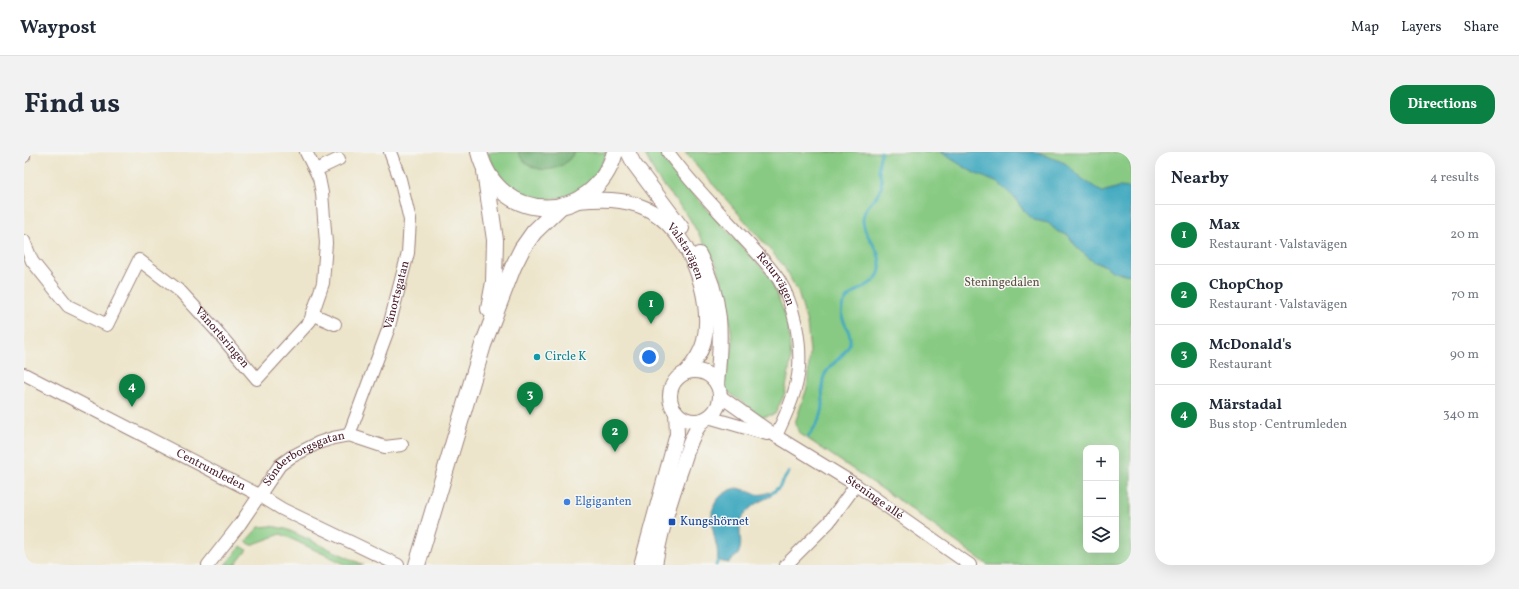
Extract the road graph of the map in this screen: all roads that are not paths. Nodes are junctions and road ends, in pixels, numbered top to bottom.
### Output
1 (24, 152) edge
2 (306, 152) edge
3 (390, 152) edge
4 (479, 152) edge
5 (615, 152) edge
6 (628, 152) edge
7 (634, 152) edge
8 (668, 152) edge
9 (24, 156) edge
10 (338, 159) dead end
11 (316, 170) junction
12 (485, 170) junction
13 (649, 185) junction
14 (577, 201) junction
15 (561, 206) junction
16 (24, 241) edge
17 (312, 314) junction
18 (335, 324) dead end
19 (483, 346) junction
20 (686, 372) junction
21 (24, 374) edge
22 (719, 390) junction
23 (676, 412) junction
24 (706, 418) junction
25 (349, 435) junction
26 (776, 436) junction
27 (402, 445) dead end
28 (856, 485) junction
29 (259, 495) junction
30 (208, 565) edge
31 (398, 565) edge
32 (417, 565) edge
33 (641, 565) edge
34 (655, 565) edge
35 (786, 565) edge
36 (970, 565) edge

1 - 9 street
2 - 11 street, Vänortsringen
3 - 25 street, Vänortsgatan
4 - 12 main road
5 - 14 main road
6 - 13 street, Valstavägen
7 - 13 street
8 - 26 street, Returvägen
10 - 11 street
11 - 17 street, Vänortsringen
12 - 15 main road
12 - 19 main road
13 - 22 street, Valstavägen
14 - 15 main road
14 - 20 street, Valstavägen
15 - 19 main road
16 - 17 street, Vänortsringen
17 - 18 street
19 - 32 main road
20 - 22 street
20 - 23 street
21 - 29 street, Centrumleden
22 - 24 street
22 - 26 street, Steninge allé
23 - 24 street
23 - 33 street
24 - 26 street, Steninge allé
24 - 34 street
25 - 27 street, Sönderborgsgatan
25 - 29 street, Sönderborgsgatan
26 - 28 street, Steninge allé
28 - 35 street
28 - 36 street, Steninge allé
29 - 30 street, Sönderborgsgatan
29 - 31 street, Centrumleden

